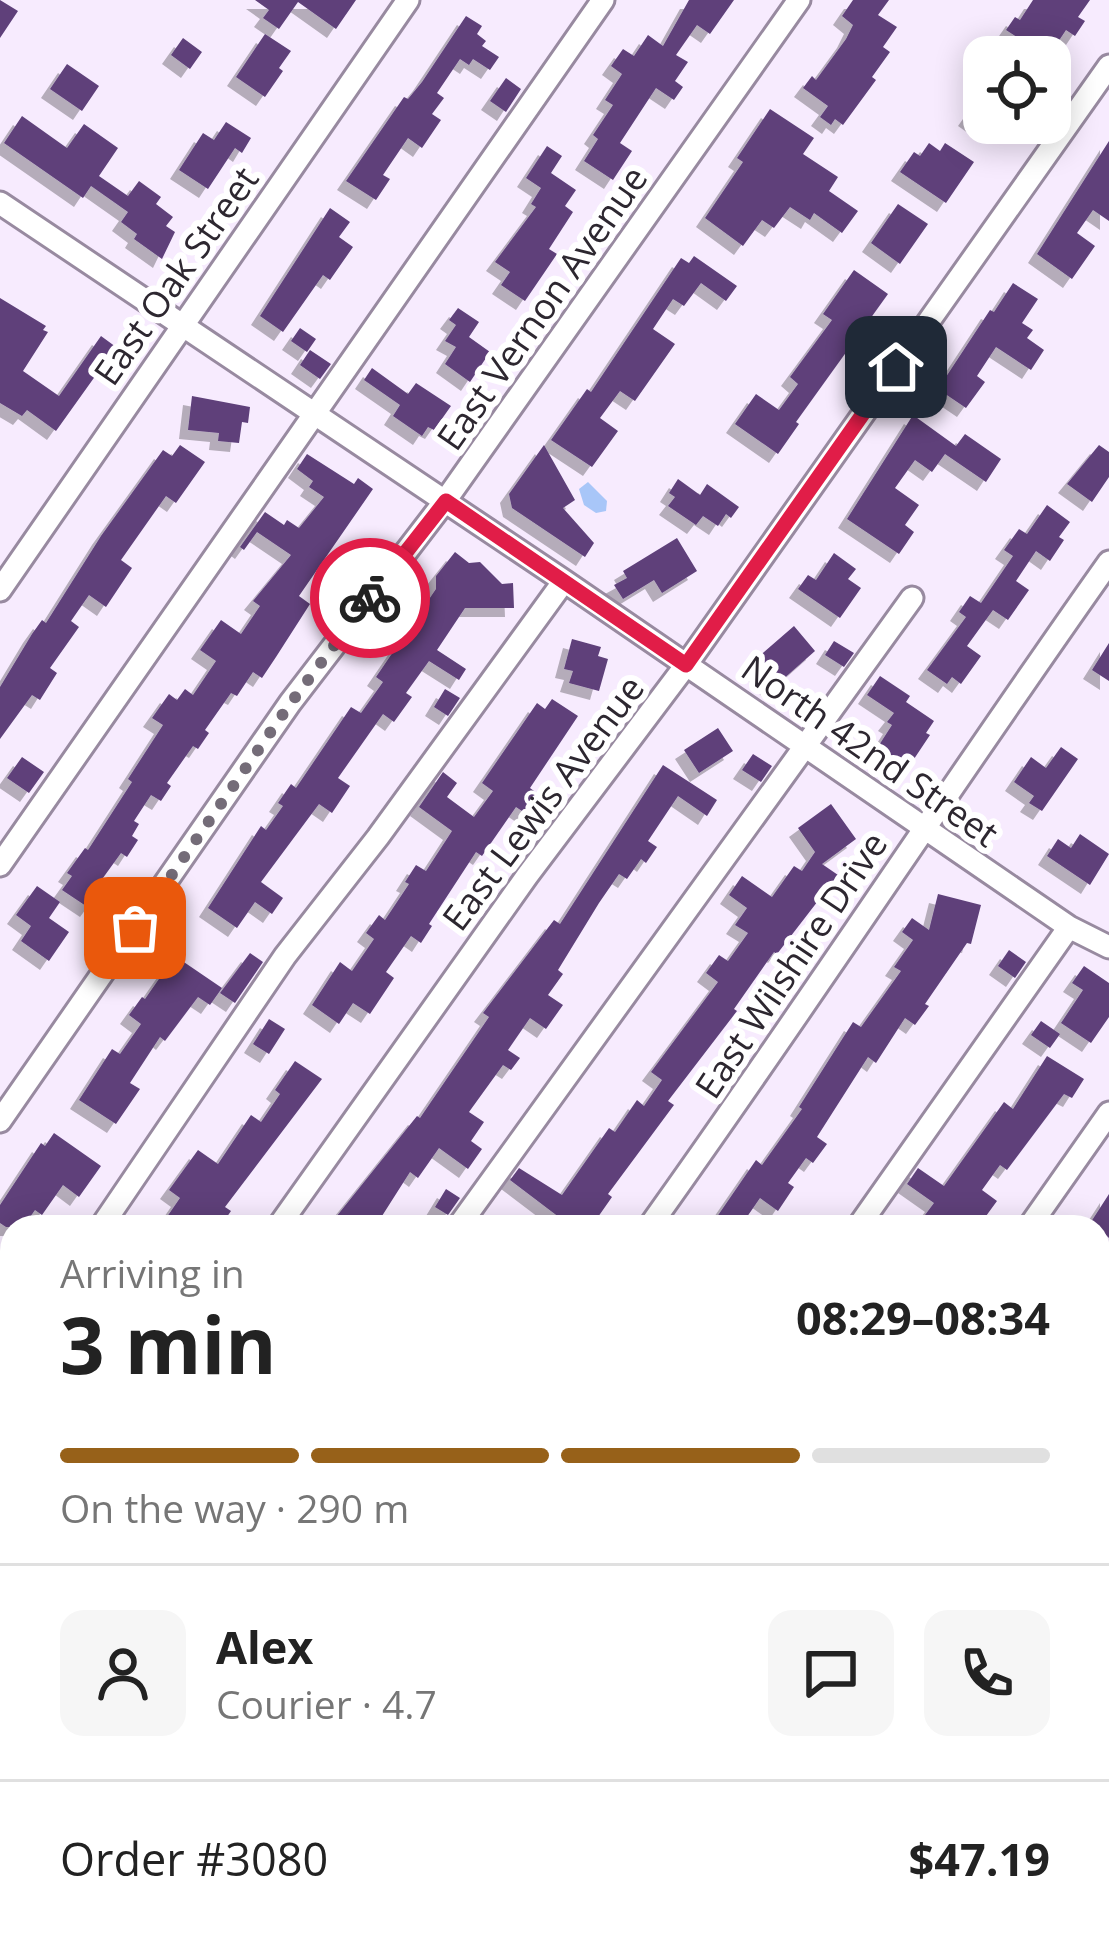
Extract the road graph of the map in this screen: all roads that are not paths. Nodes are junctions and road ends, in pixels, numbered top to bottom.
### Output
1 (407, 0) edge
2 (603, 0) edge
3 (799, 0) edge
4 (1109, 66) edge
5 (0, 202) edge
6 (182, 324) junction
7 (312, 413) junction
8 (446, 501) junction
9 (1109, 562) edge
10 (564, 581) junction
11 (0, 590) edge
12 (912, 598) dead end
13 (686, 665) junction
14 (806, 746) junction
15 (923, 829) junction
16 (0, 865) edge
17 (1069, 927) junction
18 (1109, 947) edge
19 (1109, 1113) edge
20 (0, 1121) edge
21 (109, 1215) edge
22 (287, 1215) edge
23 (467, 1215) edge
24 (657, 1215) edge
25 (865, 1215) edge
26 (1037, 1215) edge

1 - 6 street, East Oak Street
2 - 7 street
3 - 8 street, East Vernon Avenue
4 - 13 street, East Lewis Avenue
5 - 6 street, North 42nd Street
6 - 7 street, North 42nd Street
6 - 11 street, East Oak Street
7 - 8 street, North 42nd Street
7 - 16 street
8 - 10 street, North 42nd Street
8 - 20 street, East Vernon Avenue
9 - 15 street, East Wilshire Drive
10 - 13 street, North 42nd Street
10 - 21 street
12 - 14 street
13 - 14 street, North 42nd Street
13 - 22 street, East Lewis Avenue
14 - 15 street, North 42nd Street
14 - 23 street
15 - 17 street, North 42nd Street
15 - 24 street, East Wilshire Drive
17 - 18 street, North 42nd Street
17 - 25 street
19 - 26 street

